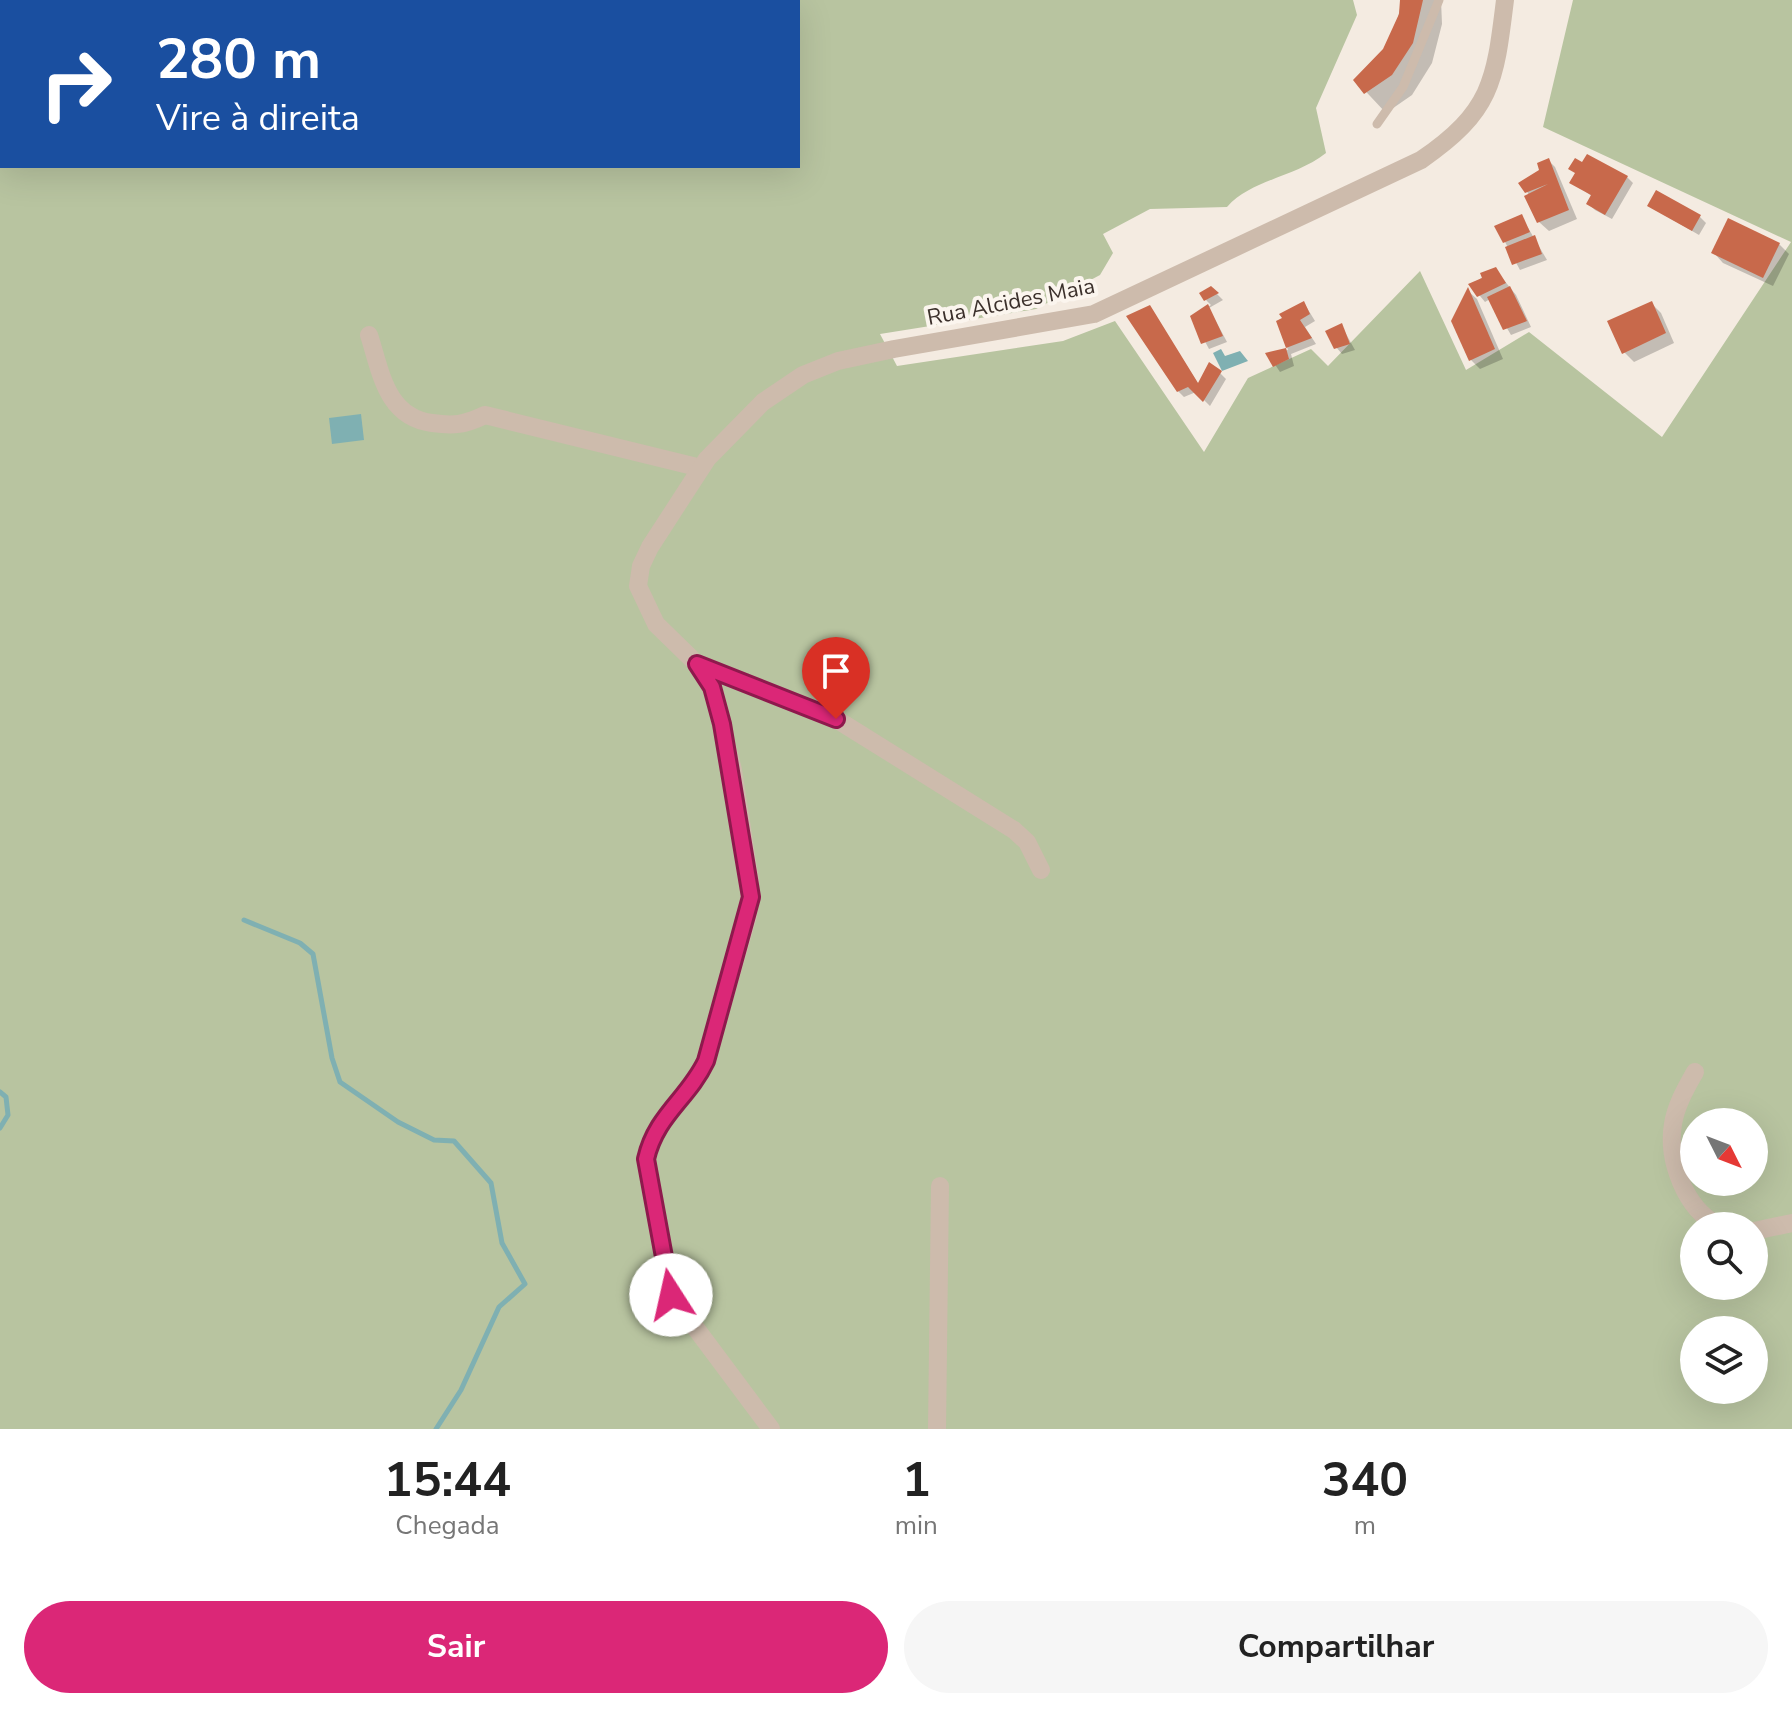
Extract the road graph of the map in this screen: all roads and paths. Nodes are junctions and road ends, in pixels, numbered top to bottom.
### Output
1 (1439, 0) edge
2 (1505, 0) edge
3 (1377, 124) dead end
4 (369, 335) dead end
5 (701, 468) junction
6 (697, 664) junction
7 (1041, 870) dead end
8 (1695, 1072) dead end
9 (940, 1186) dead end
10 (1700, 1212) edge
11 (1792, 1223) edge
12 (1768, 1228) edge
13 (771, 1429) edge
14 (937, 1429) edge

1 - 3 lane
2 - 5 street, Rua Alcides Maia
4 - 5 street
5 - 6 street, Rua Alcides Maia
6 - 7 street
6 - 13 street
8 - 10 street
9 - 14 street
11 - 12 street

